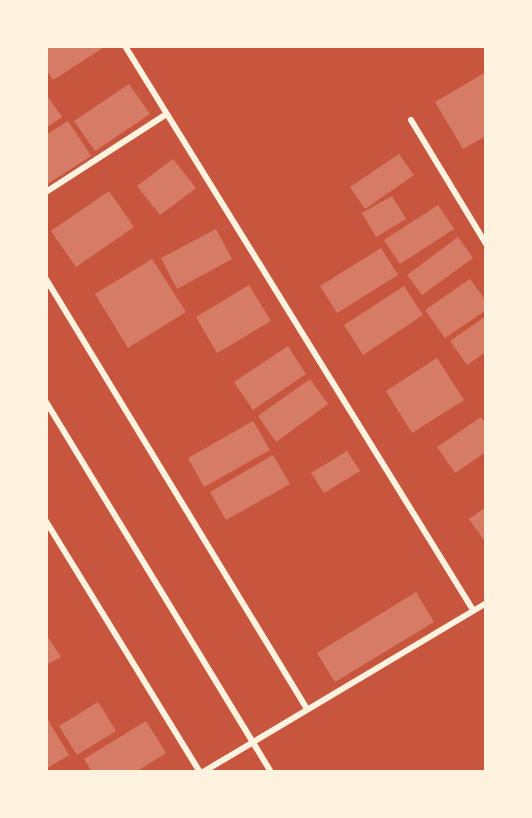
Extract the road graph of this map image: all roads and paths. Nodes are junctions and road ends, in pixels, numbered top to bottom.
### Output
1 (125, 46) edge
2 (165, 115) junction
3 (411, 120) dead end
4 (46, 192) edge
5 (486, 244) edge
6 (46, 279) edge
7 (46, 402) edge
8 (46, 521) edge
9 (486, 603) edge
10 (473, 610) junction
11 (307, 709) junction
12 (253, 741) junction
13 (201, 771) edge
14 (271, 771) edge

1 - 2 street
2 - 4 street
2 - 10 street
3 - 5 street
6 - 11 street
7 - 12 street
8 - 13 street
9 - 10 street
10 - 11 street
11 - 12 street
12 - 13 street
12 - 14 street

